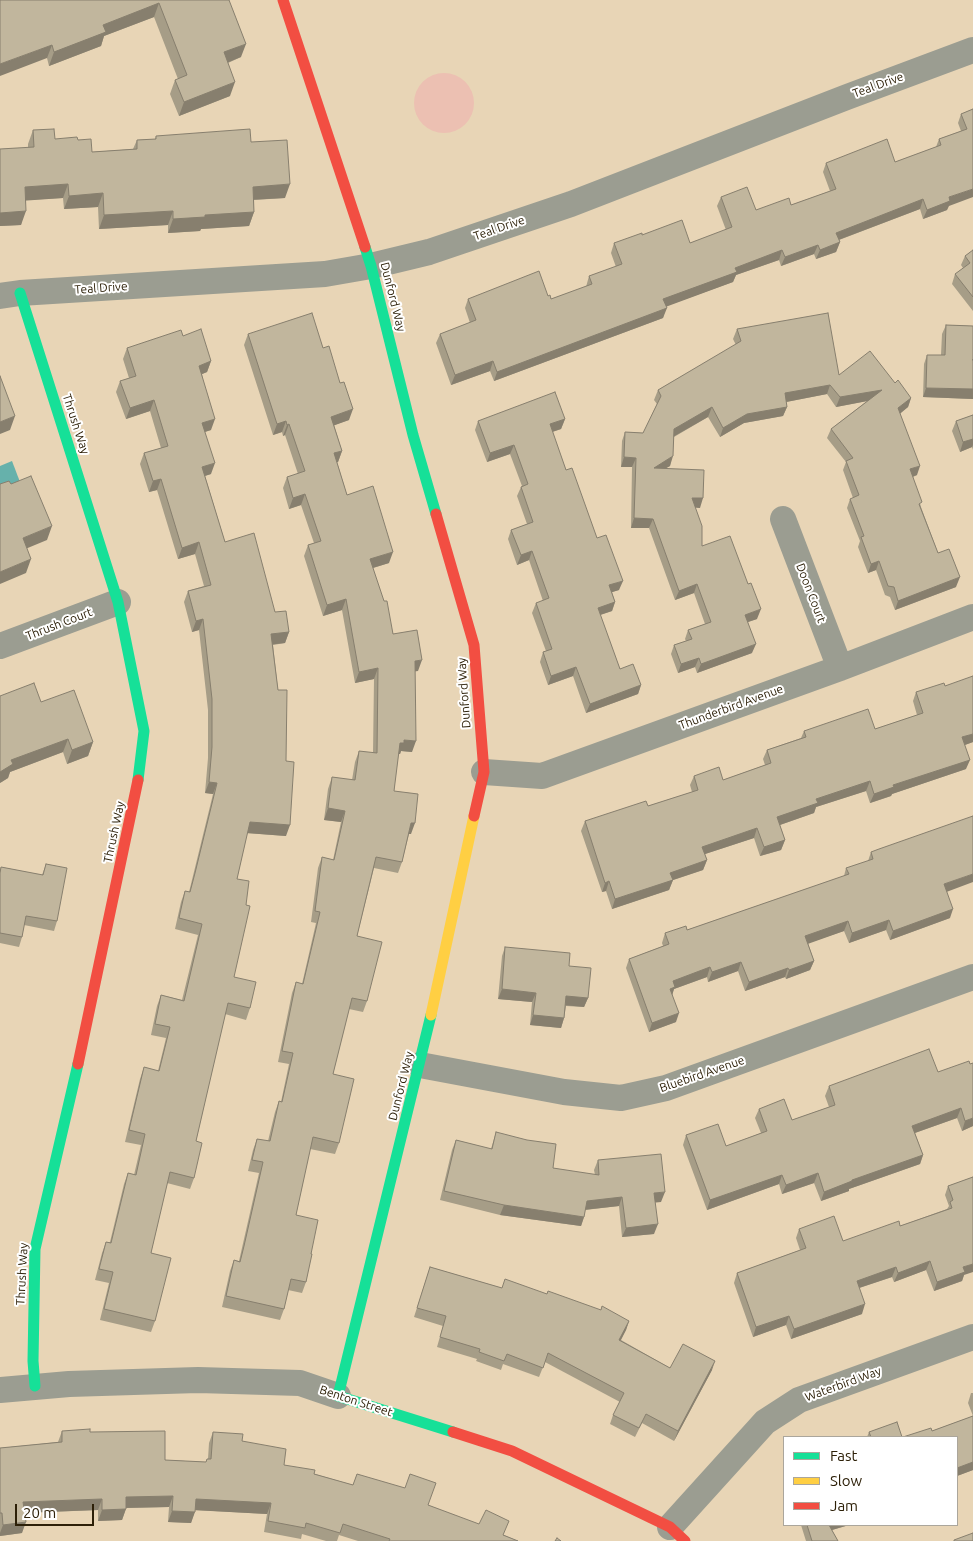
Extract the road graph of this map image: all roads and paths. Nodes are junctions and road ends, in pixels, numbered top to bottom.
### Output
1 (283, 0) edge
2 (973, 50) edge
3 (371, 266) junction
4 (10, 294) edge
5 (783, 519) dead end
6 (118, 602) junction
7 (973, 617) edge
8 (0, 646) edge
9 (840, 668) junction
10 (484, 772) junction
11 (973, 977) edge
12 (420, 1065) junction
13 (973, 1337) edge
14 (35, 1386) junction
15 (0, 1390) edge
16 (338, 1396) junction
17 (678, 1534) edge

1 - 3 street, Dunford Way
2 - 3 street, Teal Drive
3 - 4 street, Teal Drive
3 - 10 street, Dunford Way
4 - 6 street, Thrush Way
5 - 9 street, Doon Court
6 - 8 street, Thrush Court
6 - 14 street, Thrush Way
7 - 9 street, Thunderbird Avenue
9 - 10 street, Thunderbird Avenue
10 - 12 street, Dunford Way
11 - 12 street, Bluebird Avenue
12 - 16 street, Dunford Way
13 - 17 street, Waterbird Way
14 - 15 street, Benton Street
14 - 16 street, Benton Street
16 - 17 street, Benton Street

